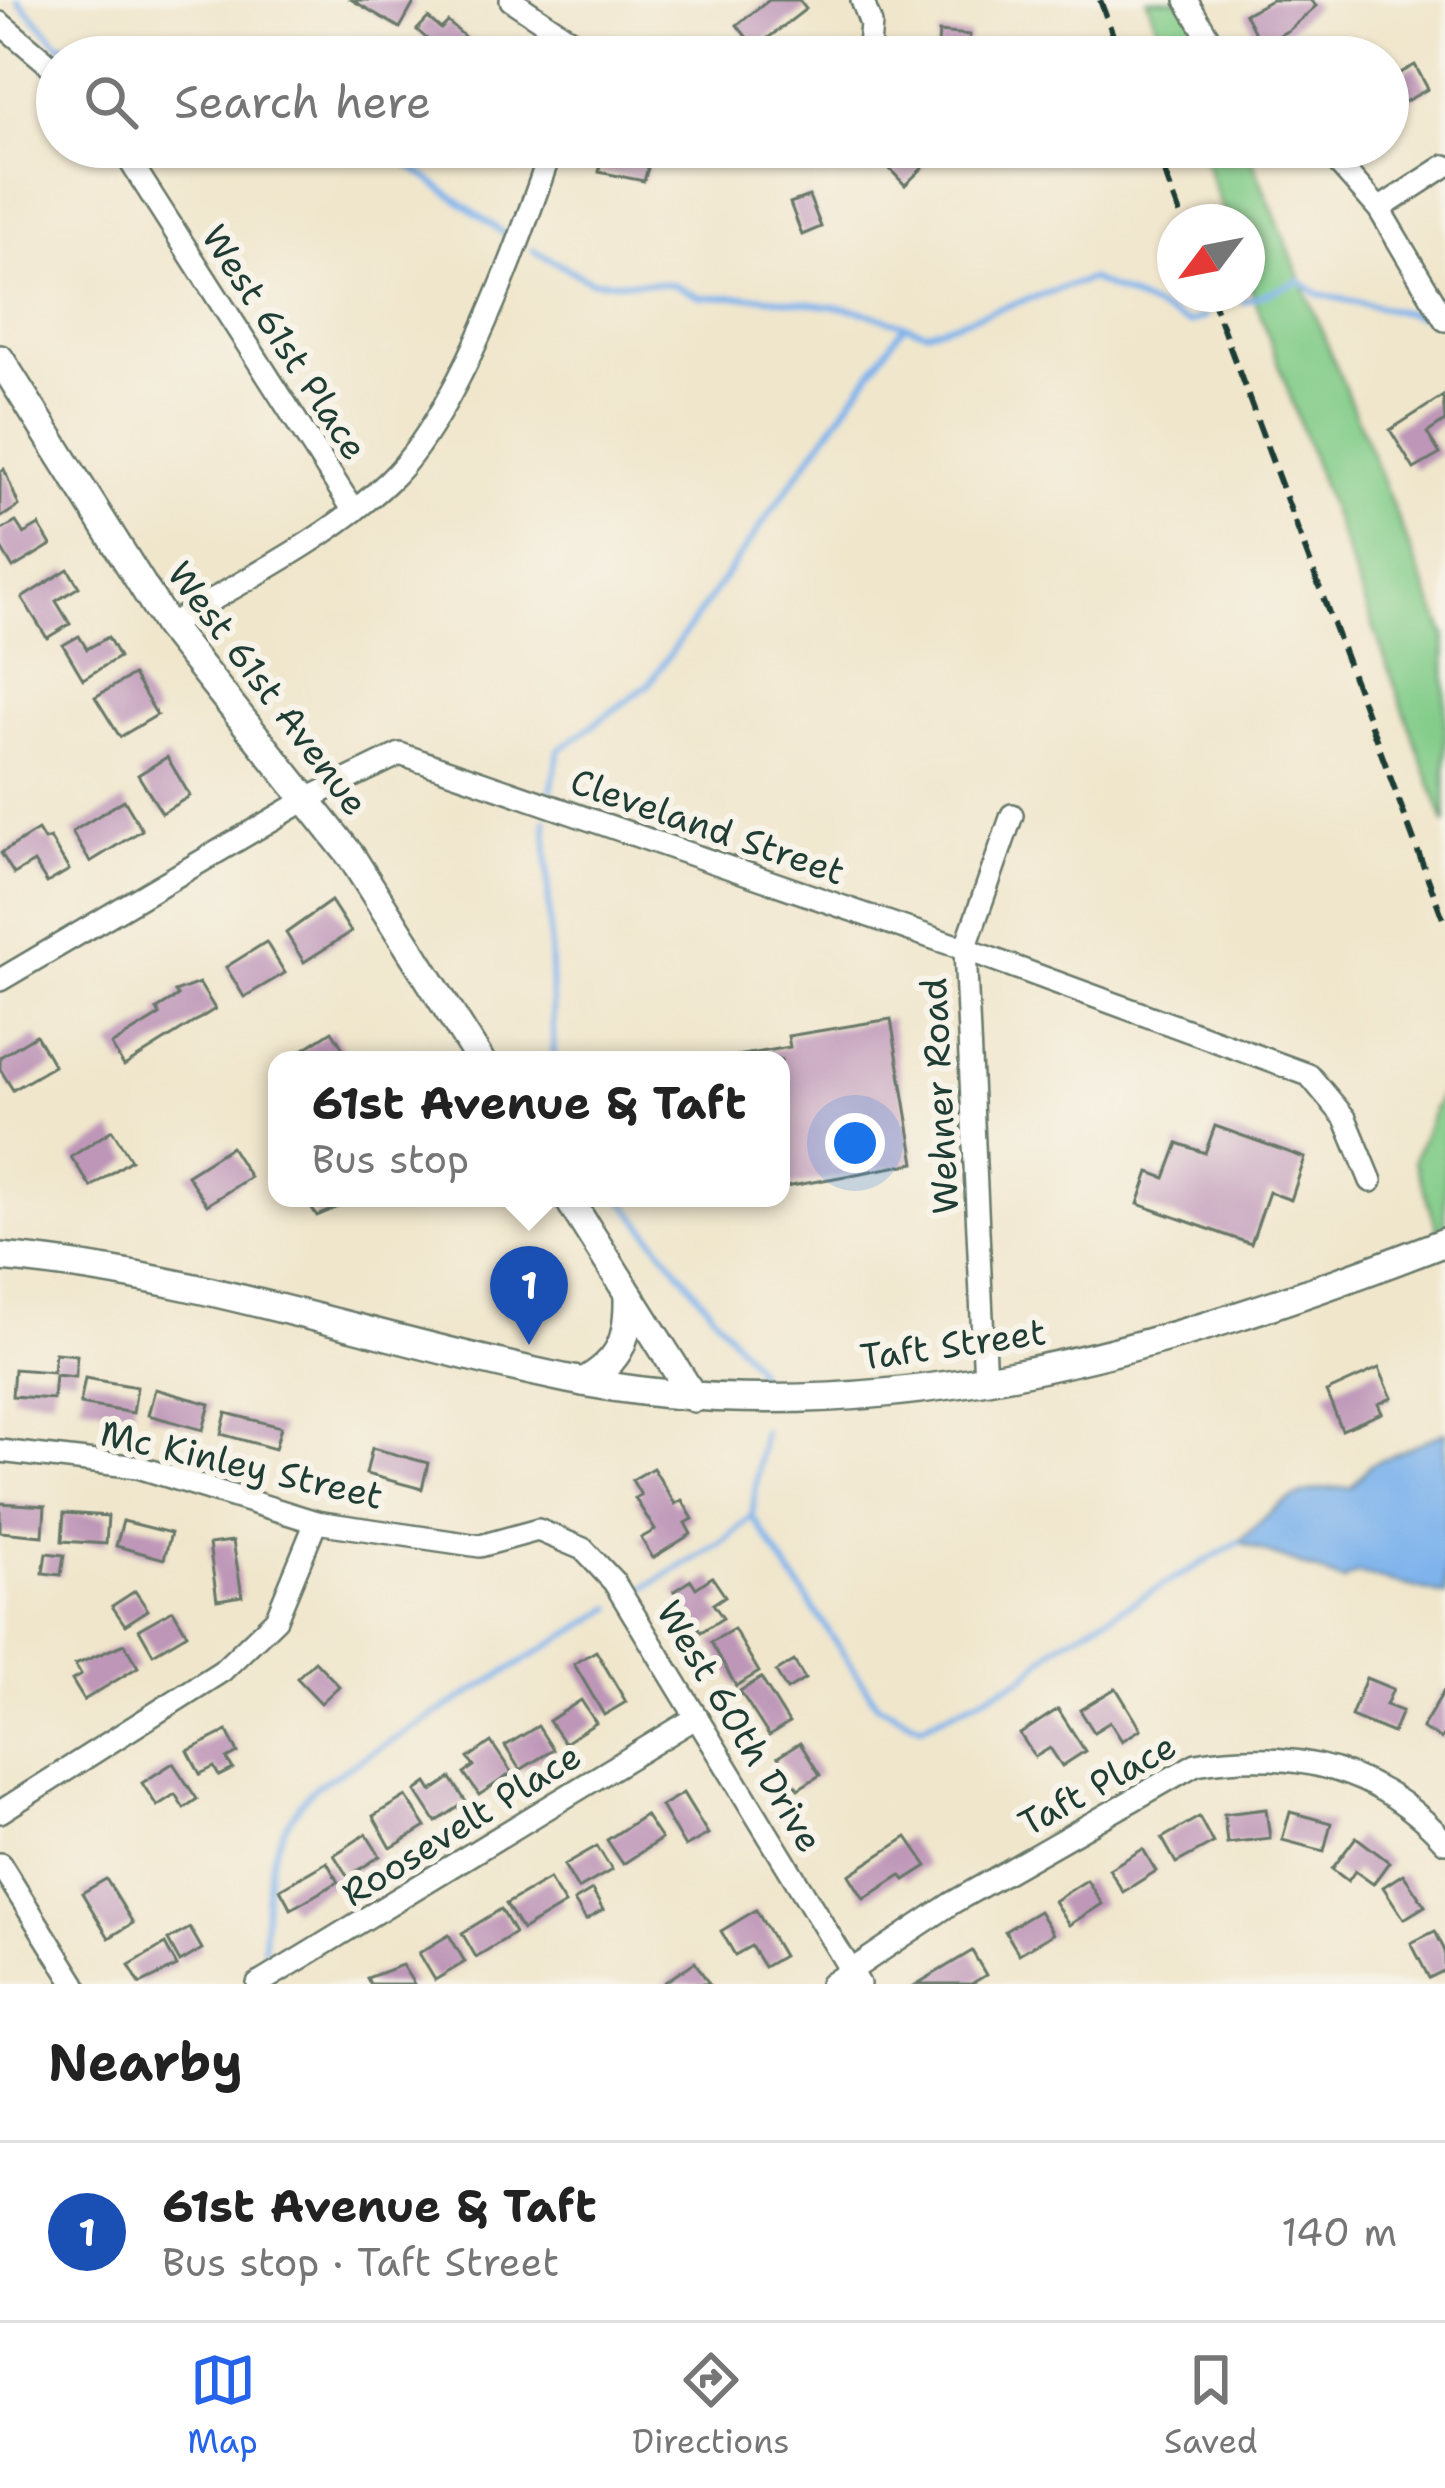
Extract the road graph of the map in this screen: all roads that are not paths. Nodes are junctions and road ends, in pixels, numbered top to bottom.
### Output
1 (511, 0) edge
2 (862, 0) edge
3 (1186, 0) edge
4 (0, 23) edge
5 (565, 36) edge
6 (870, 36) edge
7 (1207, 36) edge
8 (36, 53) edge
9 (1445, 166) edge
10 (134, 168) edge
11 (545, 168) edge
12 (1342, 168) edge
13 (1378, 209) junction
14 (1445, 320) edge
15 (0, 358) edge
16 (354, 512) junction
17 (168, 626) junction
18 (308, 799) junction
19 (1012, 815) dead end
20 (965, 949) junction
21 (4, 968) edge
22 (474, 1051) edge
23 (1371, 1181) dead end
24 (574, 1207) edge
25 (1445, 1242) edge
26 (0, 1257) edge
27 (628, 1292) junction
28 (583, 1382) junction
29 (985, 1382) junction
30 (694, 1398) junction
31 (0, 1450) edge
32 (316, 1522) junction
33 (538, 1530) joint
34 (697, 1717) junction
35 (0, 1812) edge
36 (1445, 1842) edge
37 (0, 1864) edge
38 (855, 1977) edge
39 (75, 1984) edge
40 (258, 1984) edge
41 (831, 1984) edge

1 - 5 street
2 - 6 street
3 - 7 street
4 - 8 street
9 - 13 street
10 - 16 street, West 61st Place
11 - 16 street
12 - 13 street
13 - 14 street
15 - 17 main road, West 61st Avenue
16 - 17 street
17 - 18 main road, West 61st Avenue
18 - 20 street, Cleveland Street
18 - 21 street, Cleveland Street
18 - 22 main road, West 61st Avenue
19 - 20 street, Wehner Road
20 - 23 street, Cleveland Street
20 - 29 street, Wehner Road
24 - 27 main road
25 - 29 main road, Taft Street
26 - 28 main road, Taft Street
27 - 28 main road
27 - 30 main road
28 - 30 main road, Taft Street
29 - 30 main road, Taft Street
31 - 32 street, Mc Kinley Street
32 - 33 street, Mc Kinley Street
32 - 35 street
33 - 34 street, West 60th Drive
34 - 38 street, West 60th Drive
34 - 40 street, Roosevelt Place
36 - 38 street, Taft Place
37 - 39 street
38 - 41 street, Taft Place

